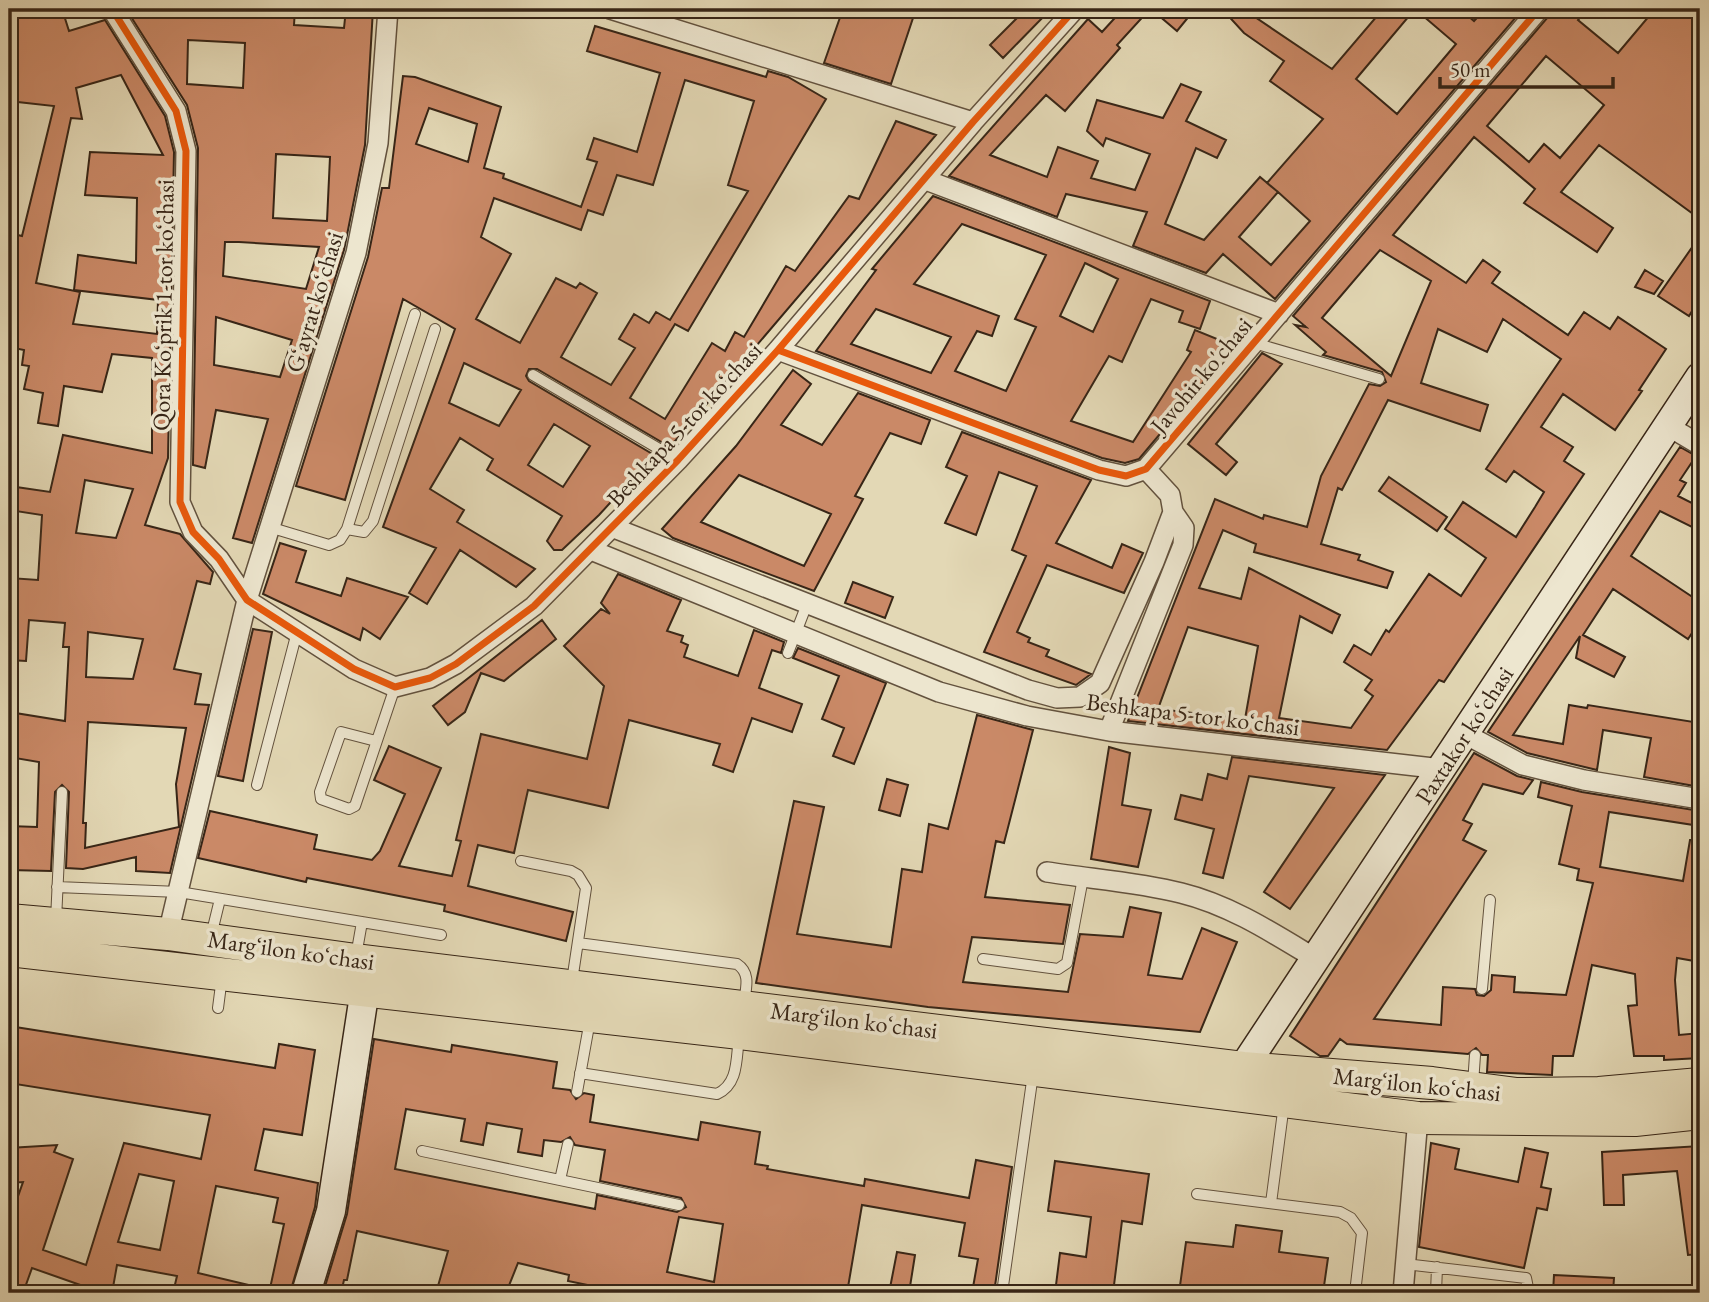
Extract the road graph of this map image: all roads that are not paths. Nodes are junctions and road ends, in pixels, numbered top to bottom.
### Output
1 (112, 9) edge
2 (388, 9) edge
3 (610, 9) edge
4 (1075, 9) edge
5 (1539, 9) edge
6 (973, 121) junction
7 (926, 180) junction
8 (415, 314) dead end
9 (1279, 314) junction
10 (435, 329) dead end
11 (1254, 343) junction
12 (778, 350) junction
13 (533, 375) dead end
14 (1700, 377) edge
15 (1379, 379) dead end
16 (1668, 426) junction
17 (1700, 445) edge
18 (678, 460) junction
19 (1146, 469) junction
20 (1172, 512) junction
21 (270, 527) junction
22 (614, 528) junction
23 (347, 529) junction
24 (591, 550) junction
25 (247, 600) junction
26 (807, 604) junction
27 (297, 632) junction
28 (796, 633) junction
29 (788, 653) dead end
30 (394, 687) junction
31 (1109, 731) junction
32 (1465, 734) junction
33 (376, 741) junction
34 (1442, 769) junction
35 (257, 785) dead end
36 (62, 792) dead end
37 (1700, 799) edge
38 (521, 861) dead end
39 (1047, 873) dead end
40 (1083, 878) junction
41 (57, 887) junction
42 (179, 892) junction
43 (220, 899) junction
44 (1490, 900) dead end
45 (9, 920) edge
46 (362, 922) junction
47 (55, 924) junction
48 (169, 934) junction
49 (442, 935) dead end
50 (210, 940) junction
51 (578, 943) junction
52 (9, 950) edge
53 (983, 959) dead end
54 (1316, 959) junction
55 (356, 960) junction
56 (223, 973) junction
57 (571, 985) junction
58 (365, 989) junction
59 (1482, 989) dead end
60 (218, 1008) dead end
61 (591, 1016) junction
62 (742, 1020) junction
63 (1475, 1055) dead end
64 (1033, 1070) junction
65 (580, 1073) junction
66 (1239, 1082) junction
67 (1700, 1084) edge
68 (1472, 1088) junction
69 (577, 1092) dead end
70 (1284, 1100) junction
71 (1700, 1113) edge
72 (1418, 1118) junction
73 (568, 1144) dead end
74 (422, 1151) dead end
75 (561, 1180) junction
76 (1197, 1194) dead end
77 (1270, 1203) junction
78 (679, 1205) dead end
79 (1404, 1264) junction
80 (1437, 1267) junction
81 (306, 1293) edge
82 (1002, 1293) edge
83 (1355, 1293) edge
84 (1403, 1293) edge
85 (1436, 1293) edge
86 (1529, 1293) edge

1 - 25 street, Qora Koʻprik 1-tor koʻchasi
2 - 21 street, Gʻayrat koʻchasi
3 - 6 street
4 - 6 street, Beshkapa 5-tor koʻchasi
5 - 9 street, Javohir ko'chasi
6 - 7 street, Beshkapa 5-tor koʻchasi
7 - 9 street
7 - 12 street, Beshkapa 5-tor koʻchasi
8 - 23 lane
9 - 11 street, Javohir ko'chasi
10 - 23 lane
11 - 15 lane
11 - 19 street, Javohir ko'chasi
12 - 18 street, Beshkapa 5-tor koʻchasi
12 - 19 street, Javohir ko'chasi
13 - 18 lane
14 - 16 main road, Paxtakor koʻchasi
16 - 17 street
16 - 32 main road, Paxtakor koʻchasi
18 - 22 street, Beshkapa 5-tor koʻchasi
19 - 20 street
20 - 26 street
20 - 31 street
21 - 23 lane
21 - 25 street, Gʻayrat koʻchasi
22 - 24 street, Beshkapa 5-tor koʻchasi
22 - 26 street
24 - 28 street, Beshkapa 5-tor koʻchasi
24 - 30 street, Beshkapa 5-tor koʻchasi
25 - 27 street
25 - 42 street, Gʻayrat koʻchasi
26 - 28 lane
27 - 30 street
27 - 35 lane
28 - 29 lane
28 - 31 street, Beshkapa 5-tor koʻchasi
30 - 33 lane
31 - 34 street, Beshkapa 5-tor koʻchasi
32 - 34 main road, Paxtakor koʻchasi
32 - 37 street
33 - 33 lane
34 - 54 main road, Paxtakor koʻchasi
36 - 41 lane
38 - 51 lane
39 - 40 street
40 - 53 lane
40 - 54 street
41 - 42 lane
41 - 47 lane
42 - 43 lane
42 - 48 street, Gʻayrat koʻchasi
43 - 46 lane
43 - 50 lane
44 - 59 lane
45 - 47 main road, Margʻilon koʻchasi
46 - 49 lane
46 - 55 lane
47 - 48 main road, Margʻilon koʻchasi
48 - 50 main road, Margʻilon koʻchasi
50 - 55 main road, Margʻilon koʻchasi
51 - 57 lane
51 - 62 lane
52 - 56 main road, Margʻilon koʻchasi
54 - 66 main road, Paxtakor koʻchasi
55 - 57 main road, Margʻilon koʻchasi
56 - 58 main road, Margʻilon koʻchasi
56 - 60 lane
57 - 62 main road, Margʻilon koʻchasi
58 - 61 main road, Margʻilon koʻchasi
58 - 81 main road
61 - 62 main road, Margʻilon koʻchasi
61 - 65 lane
62 - 64 main road, Margʻilon koʻchasi
62 - 65 lane
62 - 66 main road, Margʻilon koʻchasi
63 - 68 lane
64 - 66 main road, Margʻilon koʻchasi
64 - 82 lane
65 - 69 lane
66 - 68 main road, Margʻilon koʻchasi
66 - 70 main road, Margʻilon koʻchasi
67 - 68 main road, Margʻilon koʻchasi
70 - 72 main road, Margʻilon koʻchasi
70 - 77 lane
71 - 72 main road, Margʻilon koʻchasi
72 - 79 street
73 - 75 lane
74 - 75 lane
75 - 78 lane
76 - 77 lane
77 - 83 lane
79 - 80 lane
79 - 84 street
80 - 85 lane
80 - 86 lane

